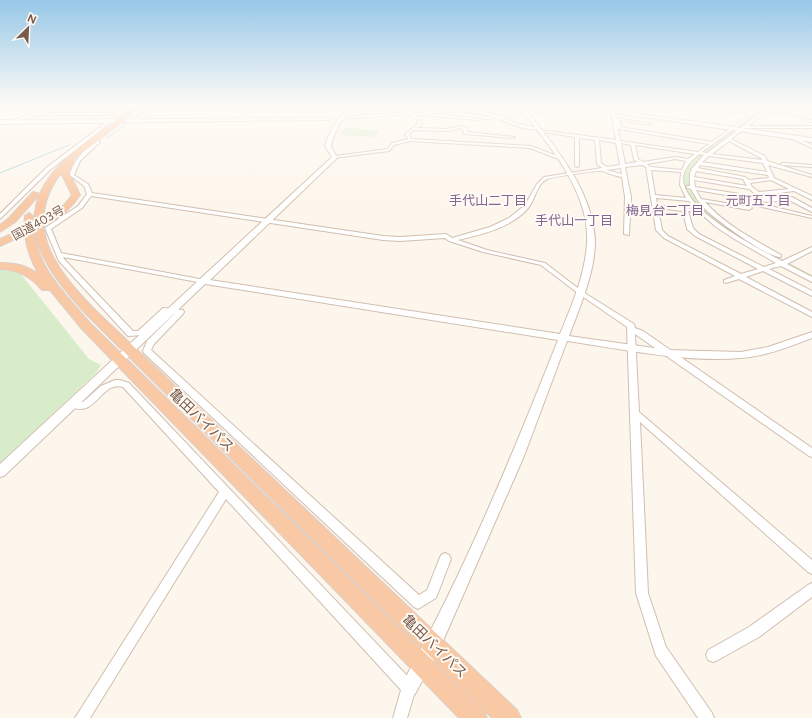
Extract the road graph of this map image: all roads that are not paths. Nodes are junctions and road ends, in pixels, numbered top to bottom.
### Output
1 (729, 139) edge
2 (87, 140) edge
3 (91, 140) edge
4 (97, 140) edge
5 (330, 140) edge
6 (410, 140) joint
7 (545, 140) edge
8 (578, 140) edge
9 (596, 140) edge
10 (603, 140) edge
11 (619, 140) edge
12 (620, 140) edge
13 (639, 140) edge
14 (690, 140) edge
15 (717, 140) edge
16 (730, 140) edge
17 (796, 140) edge
18 (620, 143) junction
19 (712, 143) junction
20 (92, 145) junction
21 (633, 145) junction
22 (641, 146) junction
23 (649, 147) junction
24 (812, 147) edge
25 (678, 150) junction
26 (700, 152) junction
27 (708, 154) junction
28 (558, 157) junction
29 (654, 157) dead end
30 (334, 158) junction
31 (662, 160) junction
32 (689, 160) junction
33 (764, 162) junction
34 (642, 163) junction
35 (698, 163) junction
36 (562, 164) junction
37 (577, 166) junction
38 (622, 166) junction
39 (812, 166) edge
40 (605, 168) junction
41 (649, 168) junction
42 (599, 169) junction
43 (693, 169) junction
44 (589, 171) junction
45 (682, 171) junction
46 (569, 174) junction
47 (769, 174) junction
48 (623, 176) junction
49 (812, 176) edge
50 (692, 178) junction
51 (772, 179) junction
52 (748, 182) junction
53 (682, 186) junction
54 (693, 187) junction
55 (750, 188) junction
56 (794, 190) junction
57 (36, 194) junction
58 (90, 194) junction
59 (654, 196) junction
60 (759, 196) junction
61 (812, 198) edge
62 (690, 200) junction
63 (701, 200) junction
64 (655, 206) junction
65 (749, 208) dead end
66 (685, 210) junction
67 (812, 210) edge
68 (700, 211) junction
69 (0, 217) edge
70 (812, 218) edge
71 (266, 220) junction
72 (32, 223) junction
73 (0, 230) edge
74 (627, 234) dead end
75 (451, 240) junction
76 (0, 243) edge
77 (812, 249) edge
78 (59, 254) junction
79 (789, 261) junction
80 (781, 263) junction
81 (0, 266) edge
82 (762, 269) junction
83 (812, 273) edge
84 (739, 276) junction
85 (812, 280) edge
86 (203, 281) junction
87 (726, 281) dead end
88 (581, 292) junction
89 (812, 294) edge
90 (173, 310) junction
91 (812, 315) edge
92 (86, 326) junction
93 (632, 330) junction
94 (812, 335) edge
95 (562, 338) junction
96 (632, 348) junction
97 (668, 353) junction
98 (124, 355) junction
99 (196, 395) dead end
100 (72, 405) junction
101 (636, 414) junction
102 (255, 451) dead end
103 (812, 453) edge
104 (0, 472) edge
105 (225, 492) junction
106 (445, 559) dead end
107 (812, 568) edge
108 (812, 589) edge
109 (433, 644) junction
110 (713, 655) dead end
111 (421, 664) junction
112 (409, 688) junction
113 (82, 718) edge
114 (400, 718) edge
115 (475, 718) edge
116 (509, 718) edge
117 (707, 718) edge

1 - 27 street
2 - 69 street
3 - 57 highway, 亀田バイパス
4 - 20 highway, 亀田バイパス
5 - 30 street
6 - 28 street
6 - 30 street
7 - 28 street
8 - 37 street
9 - 40 street
10 - 18 street
11 - 18 street
12 - 18 street
13 - 22 street
14 - 19 street
15 - 19 street
16 - 33 street
17 - 24 street
18 - 21 street
18 - 38 street
19 - 26 street
20 - 58 street
20 - 72 highway, 亀田バイパス
20 - 76 highway, 国道403号, bridge
21 - 22 street
21 - 34 street
22 - 23 street
23 - 25 street
23 - 25 street
25 - 26 street
26 - 27 street
26 - 32 street
27 - 33 street
27 - 35 street
28 - 36 street
29 - 31 street
30 - 71 street
31 - 32 street
31 - 34 street
32 - 45 street
33 - 39 street
33 - 47 street
33 - 49 street
34 - 38 street
34 - 41 street
35 - 43 street
35 - 47 street
36 - 37 street
36 - 46 street
37 - 44 street
38 - 40 street
38 - 48 street
40 - 42 street
41 - 45 street
41 - 59 street
42 - 44 street
42 - 48 street
43 - 50 street
43 - 52 street
44 - 46 street
45 - 53 street
46 - 75 street
46 - 88 street
47 - 51 street
48 - 74 street
50 - 54 street
50 - 55 street
51 - 52 street
51 - 56 street
52 - 55 street
53 - 54 street
53 - 62 street
54 - 60 street
54 - 63 street
55 - 60 street
56 - 60 street
56 - 61 street
57 - 72 highway, 亀田バイパス
57 - 73 highway, 国道403号
58 - 71 street
58 - 78 street
59 - 62 street
59 - 64 street
60 - 67 street
60 - 70 street
62 - 68 street
63 - 65 street
63 - 79 street
64 - 66 street
64 - 84 street
66 - 68 street
66 - 82 street
68 - 80 street
71 - 75 street
71 - 86 street
72 - 73 highway, 国道403号
72 - 92 highway, 亀田バイパス
72 - 98 highway, 亀田バイパス
75 - 88 street
77 - 79 street
78 - 86 street
78 - 90 street
79 - 80 street
79 - 83 street
80 - 82 street
80 - 85 street
81 - 92 highway
82 - 84 street
82 - 89 street
84 - 87 street
84 - 91 street
86 - 90 street
86 - 95 street
88 - 93 street
88 - 95 street
90 - 98 street
90 - 106 street
92 - 98 highway, 亀田バイパス
93 - 96 street
93 - 97 street
94 - 97 street
95 - 96 street
95 - 109 street
96 - 97 street
96 - 101 street
97 - 103 street
98 - 100 street
98 - 109 highway, 亀田バイパス
98 - 111 highway, 亀田バイパス
99 - 102 street
100 - 104 street
100 - 105 street
101 - 107 street
101 - 117 street
105 - 112 street
105 - 113 street
108 - 110 street
109 - 111 street
109 - 116 highway, 亀田バイパス
111 - 112 street
111 - 115 highway, 亀田バイパス
112 - 114 street

